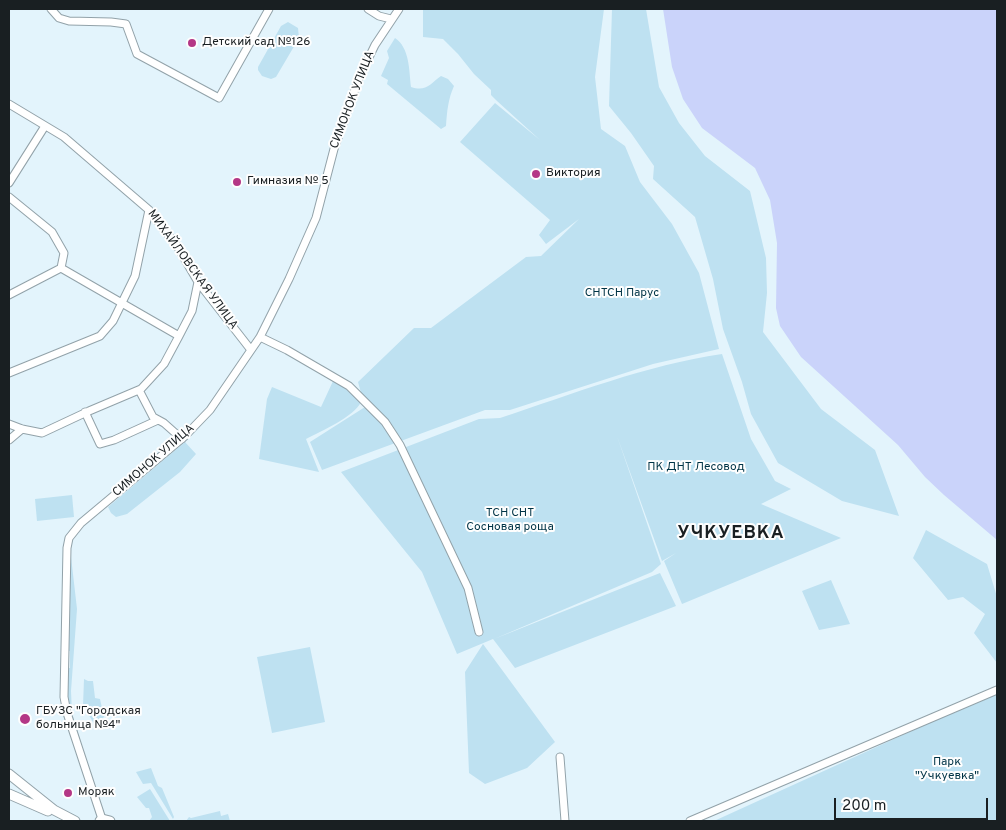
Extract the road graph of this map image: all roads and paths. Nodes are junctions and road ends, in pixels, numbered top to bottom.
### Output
1 (51, 9) edge
2 (269, 9) edge
3 (368, 9) edge
4 (398, 9) edge
5 (391, 20) junction
6 (9, 104) edge
7 (45, 126) junction
8 (9, 183) edge
9 (9, 197) edge
10 (149, 210) junction
11 (61, 268) junction
12 (198, 282) junction
13 (9, 295) edge
14 (122, 303) junction
15 (179, 336) junction
16 (260, 337) junction
17 (251, 350) junction
18 (9, 373) edge
19 (139, 390) junction
20 (85, 412) junction
21 (158, 420) junction
22 (9, 424) edge
23 (22, 429) junction
24 (182, 439) junction
25 (9, 440) edge
26 (479, 632) dead end
27 (997, 690) edge
28 (560, 757) dead end
29 (9, 774) edge
30 (9, 794) edge
31 (42, 805) junction
32 (66, 821) edge
33 (75, 821) edge
34 (104, 821) edge
35 (566, 821) edge
36 (690, 821) edge

1 - 2 street
3 - 5 street
4 - 5 street, СИМОНОК УЛИЦА
5 - 16 street, СИМОНОК УЛИЦА
6 - 7 street, МИХАЙЛОВСКАЯ УЛИЦА
7 - 8 street
7 - 10 street, МИХАЙЛОВСКАЯ УЛИЦА
9 - 11 street
10 - 12 street, МИХАЙЛОВСКАЯ УЛИЦА
10 - 14 street
11 - 13 street
11 - 14 street
12 - 15 street
12 - 17 street, МИХАЙЛОВСКАЯ УЛИЦА
14 - 15 street
14 - 18 street
15 - 19 street
16 - 17 street, СИМОНОК УЛИЦА
16 - 26 street
17 - 24 street, СИМОНОК УЛИЦА
19 - 20 street
19 - 21 street
20 - 21 street
20 - 23 street
21 - 24 street
22 - 23 street
23 - 25 street
24 - 34 street, СИМОНОК УЛИЦА
27 - 36 street
28 - 35 street
29 - 31 main road
30 - 31 main road
31 - 32 main road
31 - 33 main road

